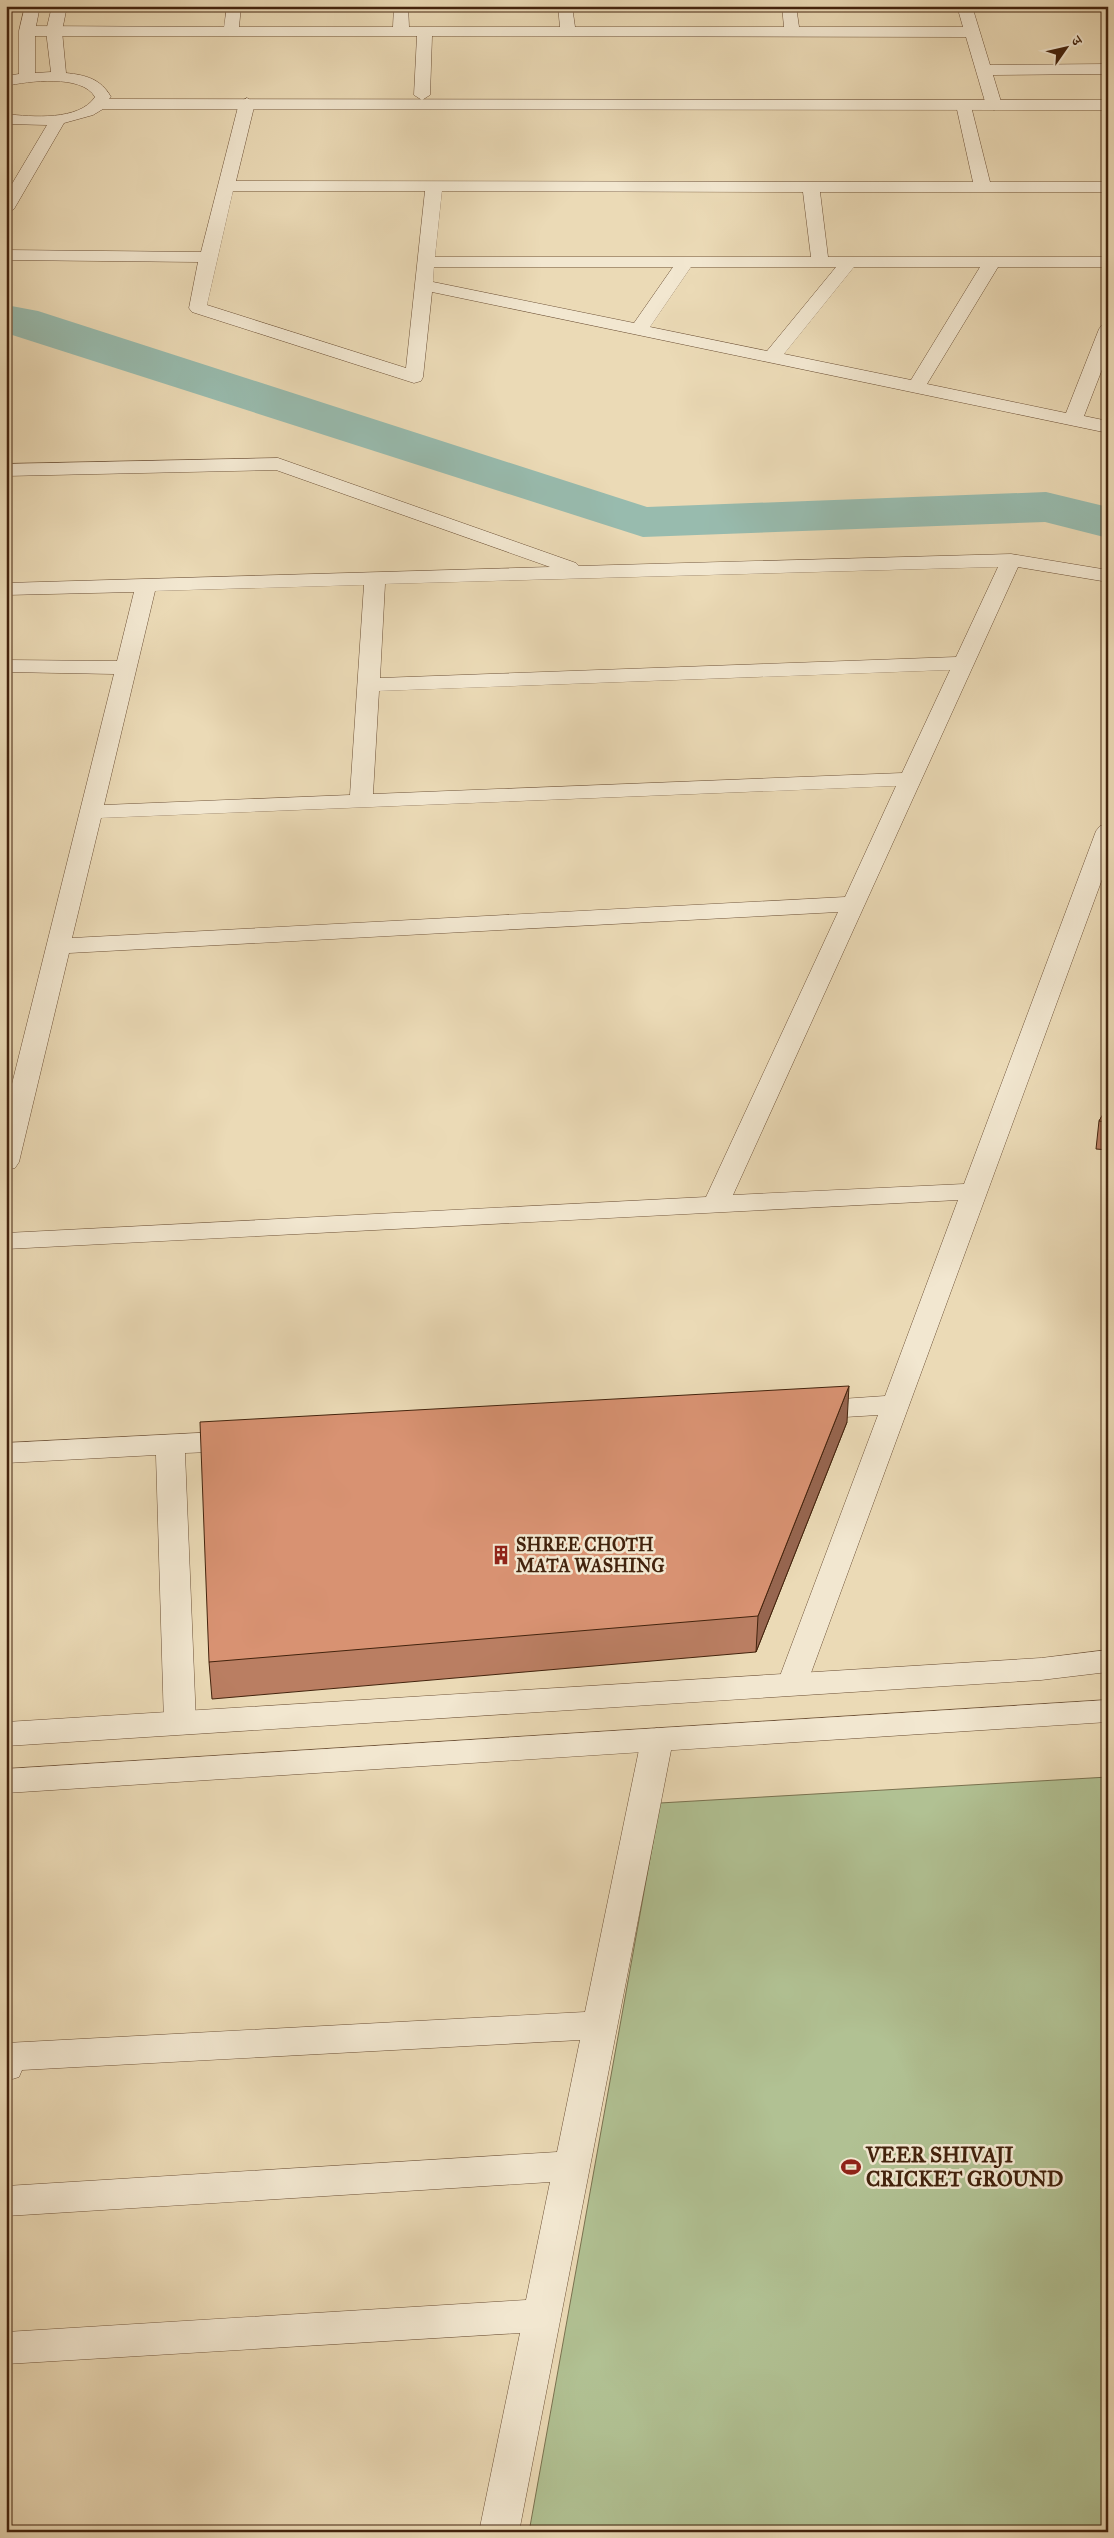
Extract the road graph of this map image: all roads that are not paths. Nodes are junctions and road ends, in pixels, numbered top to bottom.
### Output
1 (33, 6) edge
2 (60, 6) edge
3 (234, 6) edge
4 (401, 6) edge
5 (566, 6) edge
6 (789, 6) edge
7 (964, 6) edge
8 (27, 31) junction
9 (54, 31) junction
10 (231, 31) junction
11 (401, 31) junction
12 (425, 31) junction
13 (568, 31) junction
14 (792, 32) junction
15 (972, 32) junction
16 (1108, 69) edge
17 (984, 70) junction
18 (59, 76) junction
19 (27, 77) junction
20 (6, 81) edge
21 (422, 95) junction
22 (1108, 95) edge
23 (101, 98) junction
24 (992, 100) junction
25 (247, 103) junction
26 (964, 104) junction
27 (1108, 105) edge
28 (58, 119) junction
29 (8, 122) edge
30 (226, 186) junction
31 (434, 186) junction
32 (812, 186) junction
33 (983, 187) junction
34 (1108, 187) edge
35 (6, 209) edge
36 (6, 255) edge
37 (208, 257) junction
38 (426, 262) junction
39 (539, 262) junction
40 (686, 262) junction
41 (820, 262) junction
42 (849, 262) junction
43 (992, 262) junction
44 (1108, 262) edge
45 (424, 285) junction
46 (513, 290) junction
47 (1108, 329) edge
48 (638, 330) junction
49 (772, 358) junction
50 (916, 387) junction
51 (1073, 420) junction
52 (1108, 427) edge
53 (6, 470) edge
54 (1011, 560) junction
55 (585, 572) junction
56 (1108, 576) edge
57 (375, 578) junction
58 (146, 585) junction
59 (6, 589) edge
60 (964, 663) junction
61 (6, 666) edge
62 (126, 668) junction
63 (368, 685) junction
64 (911, 780) junction
65 (361, 802) junction
66 (91, 812) junction
67 (1108, 831) edge
68 (854, 904) junction
69 (58, 946) junction
70 (6, 1162) edge
71 (975, 1191) junction
72 (716, 1204) junction
73 (6, 1241) edge
74 (896, 1405) junction
75 (787, 1411) edge
76 (259, 1440) edge
77 (170, 1444) junction
78 (6, 1453) edge
79 (1108, 1661) edge
80 (793, 1684) junction
81 (1108, 1711) edge
82 (1067, 1713) junction
83 (180, 1723) junction
84 (1108, 1726) edge
85 (6, 1734) edge
86 (657, 1740) junction
87 (6, 1782) edge
88 (600, 2025) junction
89 (7, 2060) edge
90 (572, 2166) junction
91 (6, 2201) edge
92 (543, 2315) junction
93 (6, 2348) edge
94 (499, 2532) edge

1 - 8 street
2 - 9 street
3 - 10 street
4 - 11 street
5 - 13 street
6 - 14 street
7 - 15 street
8 - 9 street
8 - 19 street
9 - 10 street
9 - 18 street
10 - 11 street
11 - 12 street
12 - 13 street
12 - 21 street
13 - 14 street
14 - 15 street
15 - 17 street
16 - 17 street
17 - 24 street
18 - 19 street
18 - 23 street
19 - 20 street
21 - 23 street
21 - 24 street
22 - 24 street
23 - 25 street
23 - 28 street
24 - 26 street
24 - 27 street
25 - 26 street
25 - 30 street
26 - 33 street
28 - 29 street
28 - 35 street
30 - 31 street
30 - 37 street
31 - 32 street
31 - 38 street
32 - 33 street
32 - 41 street
33 - 34 street
36 - 37 street
37 - 45 street
38 - 39 street
38 - 45 street
39 - 40 street
39 - 46 street
40 - 41 street
40 - 48 street
41 - 42 street
42 - 43 street
42 - 49 street
43 - 44 street
43 - 50 street
45 - 46 street
46 - 48 street
47 - 51 street
48 - 49 street
49 - 50 street
50 - 51 street
51 - 52 street
53 - 55 street
54 - 55 street
54 - 56 street
54 - 60 street
55 - 57 street
57 - 58 street
57 - 63 street
58 - 59 street
58 - 62 street
60 - 63 street
60 - 64 street
61 - 62 street
62 - 66 street
63 - 65 street
64 - 65 street
64 - 68 street
65 - 66 street
66 - 69 street
67 - 71 street
68 - 69 street
68 - 72 street
69 - 70 street
71 - 72 street
71 - 74 street
72 - 73 street
74 - 75 street
74 - 80 street
76 - 77 street
77 - 78 street
77 - 83 street
79 - 80 street
80 - 83 street
81 - 82 street
82 - 84 street
82 - 86 street
83 - 85 street
86 - 87 street
86 - 88 street
88 - 89 street
88 - 90 street
90 - 91 street
90 - 92 street
92 - 93 street
92 - 94 street

